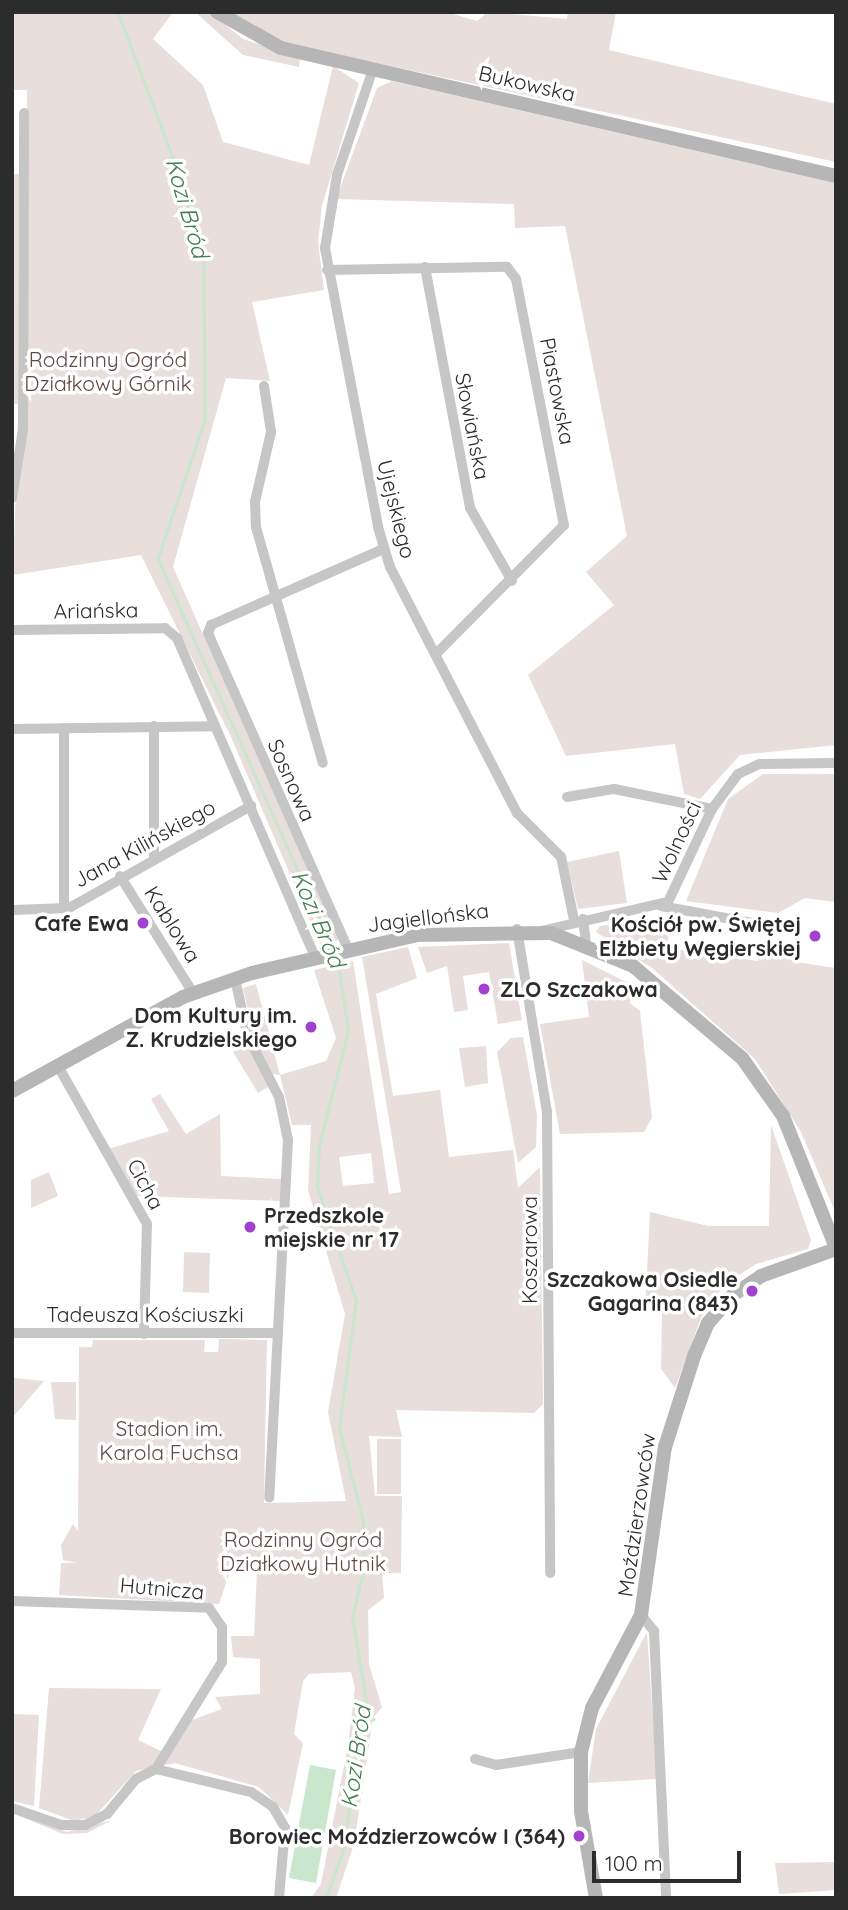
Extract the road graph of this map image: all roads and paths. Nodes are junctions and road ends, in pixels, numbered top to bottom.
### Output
1 (217, 12) edge
2 (373, 69) junction
3 (24, 113) dead end
4 (836, 176) edge
5 (425, 267) junction
6 (327, 270) junction
7 (264, 386) dead end
8 (16, 445) edge
9 (12, 498) edge
10 (383, 549) junction
11 (512, 581) junction
12 (275, 596) junction
13 (12, 630) edge
14 (437, 653) junction
15 (153, 726) junction
16 (215, 726) junction
17 (64, 727) junction
18 (12, 729) edge
19 (323, 763) dead end
20 (836, 764) edge
21 (567, 797) dead end
22 (251, 806) junction
23 (712, 809) junction
24 (154, 857) junction
25 (120, 876) junction
26 (661, 906) junction
27 (64, 909) junction
28 (12, 910) edge
29 (579, 919) junction
30 (764, 925) dead end
31 (517, 929) junction
32 (541, 931) junction
33 (586, 942) junction
34 (346, 949) junction
35 (317, 957) junction
36 (235, 979) junction
37 (193, 993) junction
38 (58, 1066) junction
39 (12, 1091) edge
40 (836, 1249) edge
41 (12, 1333) edge
42 (278, 1333) junction
43 (144, 1334) junction
44 (269, 1497) dead end
45 (550, 1573) dead end
46 (12, 1601) edge
47 (641, 1615) junction
48 (581, 1752) junction
49 (475, 1759) dead end
50 (156, 1769) junction
51 (12, 1808) edge
52 (279, 1898) edge
53 (596, 1898) edge
54 (666, 1898) edge

1 - 2 street, Bukowska
2 - 4 street, Bukowska
2 - 6 street, Ujejskiego
3 - 8 street
5 - 6 street, Piastowska
5 - 11 street, Słowiańska
5 - 11 street, Piastowska
6 - 10 street, Ujejskiego
7 - 12 street
8 - 9 street
10 - 12 street
10 - 14 street, Ujejskiego
11 - 14 street, Piastowska
12 - 19 street
12 - 34 street, Sosnowa
13 - 16 street, Ariańska
14 - 29 street, Ujejskiego
15 - 16 street
15 - 17 street
15 - 24 street
16 - 22 street
17 - 18 street
17 - 27 street
20 - 23 street, Wolności
21 - 23 street
22 - 24 street, Jana Kilińskiego
22 - 35 street
23 - 26 street, Wolności
24 - 25 street, Jana Kilińskiego
25 - 27 street, Jana Kilińskiego
25 - 37 street, Kablowa
26 - 29 street, Wolności
26 - 30 street
27 - 28 street, Jana Kilińskiego
29 - 32 street, Wolności
29 - 33 street, Ujejskiego
31 - 32 street, Jagiellońska
31 - 34 street, Jagiellońska
31 - 45 street, Koszarowa
32 - 33 street, Jagiellońska
33 - 40 street, Jagiellońska
34 - 35 street, Jagiellońska
35 - 36 street, Jagiellońska
36 - 37 street, Jagiellońska
36 - 42 street
37 - 38 street, Jagiellońska
38 - 39 street, Jagiellońska
38 - 43 street, Cicha
40 - 47 street, Moździerzowców
41 - 43 street, Tadeusza Kościuszki
42 - 43 street, Tadeusza Kościuszki
42 - 44 street
46 - 50 street, Hutnicza
47 - 48 street, Moździerzowców
47 - 54 street
48 - 49 street
48 - 53 street, Moździerzowców
50 - 51 street
50 - 52 street

